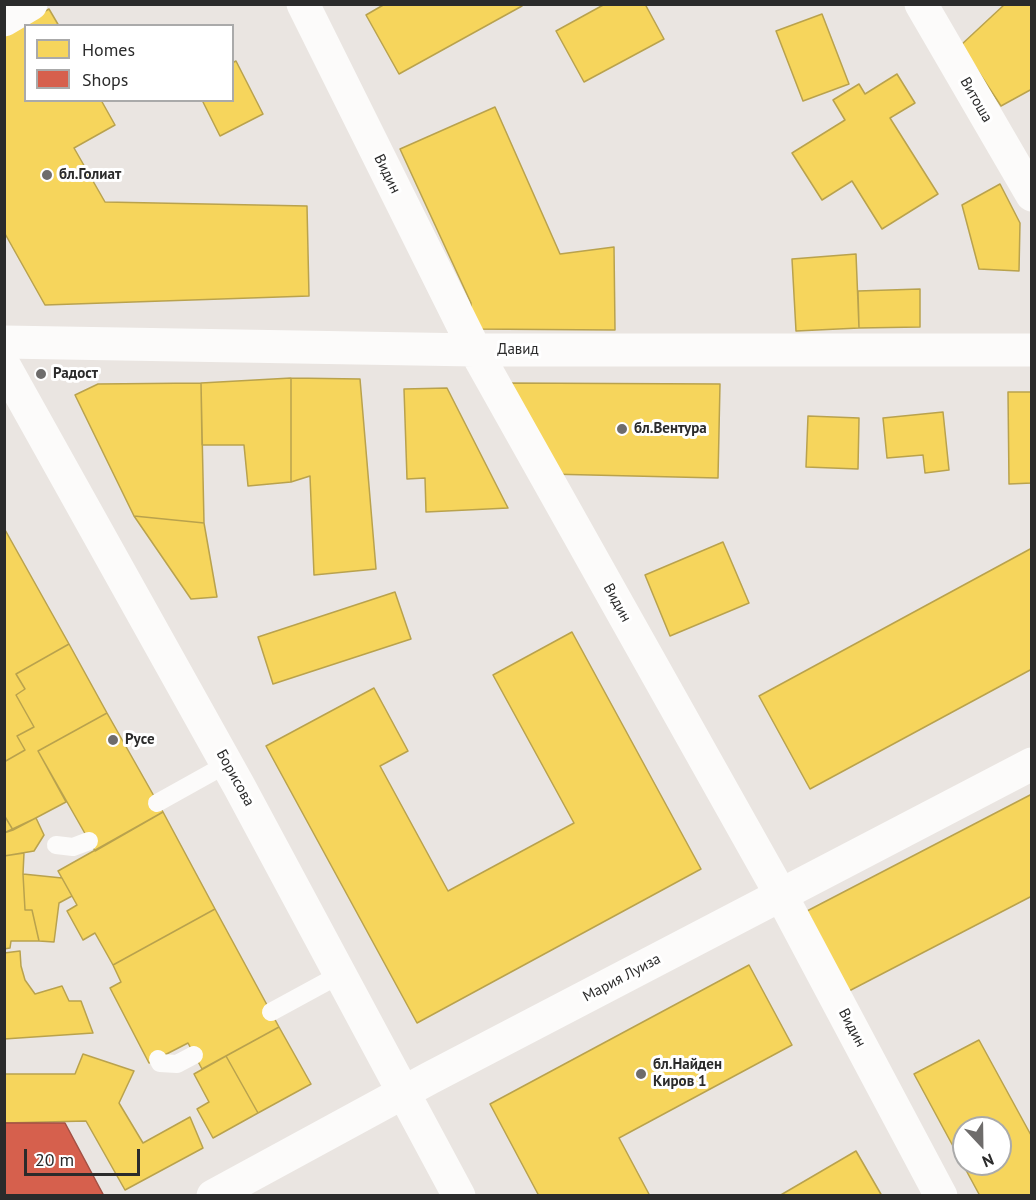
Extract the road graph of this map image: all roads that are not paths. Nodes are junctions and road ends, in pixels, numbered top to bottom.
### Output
1 (31, 4) edge
2 (303, 4) edge
3 (921, 4) edge
4 (4, 20) edge
5 (1032, 195) edge
6 (4, 342) edge
7 (475, 350) junction
8 (1032, 351) edge
9 (4, 365) edge
10 (227, 764) junction
11 (1032, 764) edge
12 (158, 803) dead end
13 (89, 841) dead end
14 (56, 845) dead end
15 (781, 895) junction
16 (339, 975) junction
17 (271, 1012) dead end
18 (194, 1055) dead end
19 (158, 1059) dead end
20 (404, 1092) junction
21 (213, 1196) edge
22 (459, 1196) edge
23 (941, 1196) edge

1 - 4 street
2 - 7 street, Видин
3 - 5 street, Витоша
6 - 7 street, Давид
7 - 8 street, Давид
7 - 15 street, Видин
9 - 10 street, Борисова
10 - 12 lane
10 - 16 street, Борисова
11 - 15 street, Мария Луиза
13 - 14 lane
15 - 20 street, Мария Луиза
15 - 23 street, Видин
16 - 17 lane
16 - 20 street, Борисова
18 - 19 lane
20 - 21 street, Мария Луиза
20 - 22 street, Борисова

